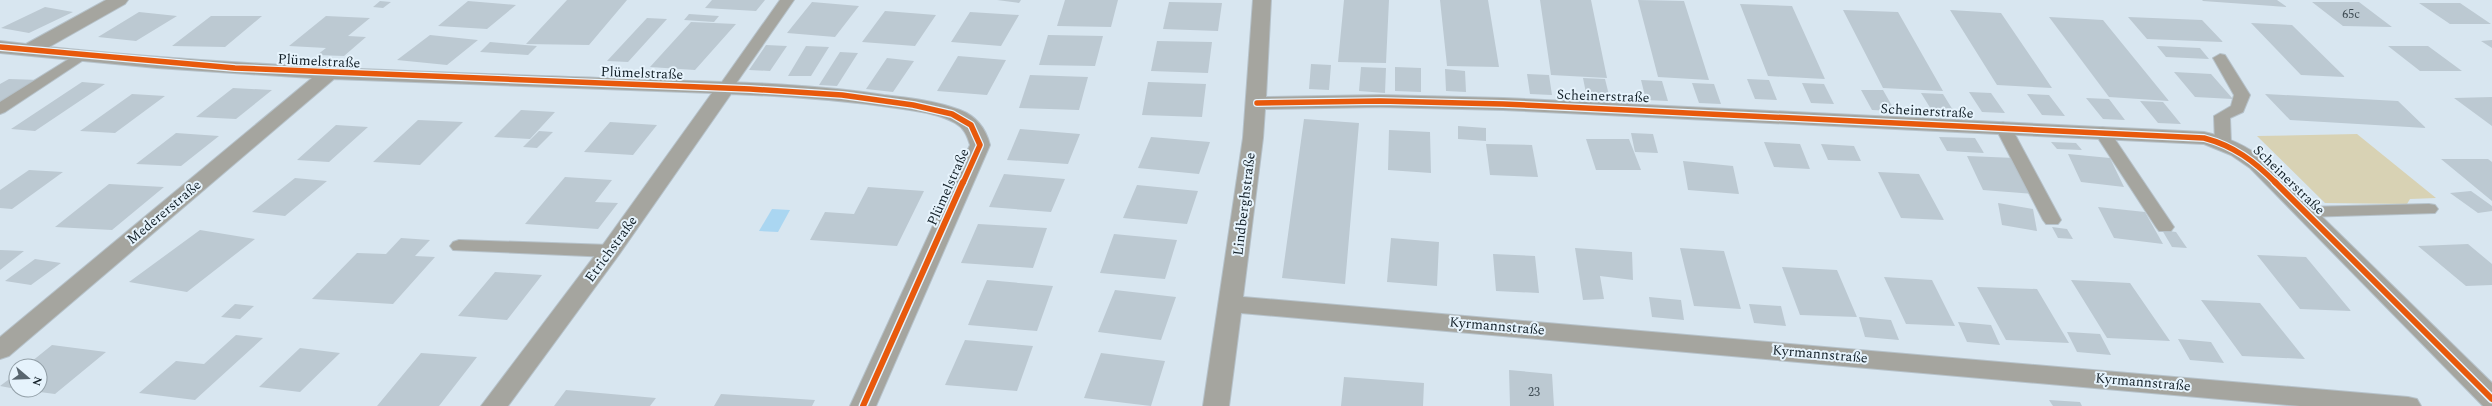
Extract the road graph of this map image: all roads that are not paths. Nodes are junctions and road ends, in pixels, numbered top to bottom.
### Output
1 (119, 0) edge
2 (787, 0) edge
3 (1262, 0) edge
4 (0, 47) edge
5 (29, 50) junction
6 (80, 56) junction
7 (2220, 58) dead end
8 (328, 74) junction
9 (725, 89) junction
10 (1257, 103) junction
11 (0, 109) edge
12 (2003, 127) junction
13 (2102, 132) junction
14 (2223, 143) junction
15 (2429, 209) dead end
16 (2304, 212) junction
17 (2052, 220) dead end
18 (2165, 227) dead end
19 (459, 246) dead end
20 (610, 251) junction
21 (1231, 304) junction
22 (0, 350) edge
23 (2492, 399) edge
24 (494, 406) edge
25 (863, 406) edge
26 (1216, 406) edge
27 (2408, 406) edge

1 - 5 street
2 - 9 lane
3 - 10 street, Lindberghstraße
4 - 5 street, Plümelstraße
5 - 6 street, Plümelstraße
6 - 8 street, Plümelstraße
6 - 11 lane
7 - 14 lane
8 - 9 street, Plümelstraße
8 - 22 street, Medererstraße
9 - 20 street, Etrichstraße
9 - 25 street, Plümelstraße
10 - 12 street, Scheinerstraße
10 - 21 street, Lindberghstraße
12 - 13 street, Scheinerstraße
12 - 17 lane
13 - 14 street, Scheinerstraße
13 - 18 lane
14 - 16 street, Scheinerstraße
15 - 16 lane
16 - 23 street, Scheinerstraße
19 - 20 lane
20 - 24 street, Etrichstraße
21 - 26 street, Lindberghstraße
21 - 27 street, Kyrmannstraße

